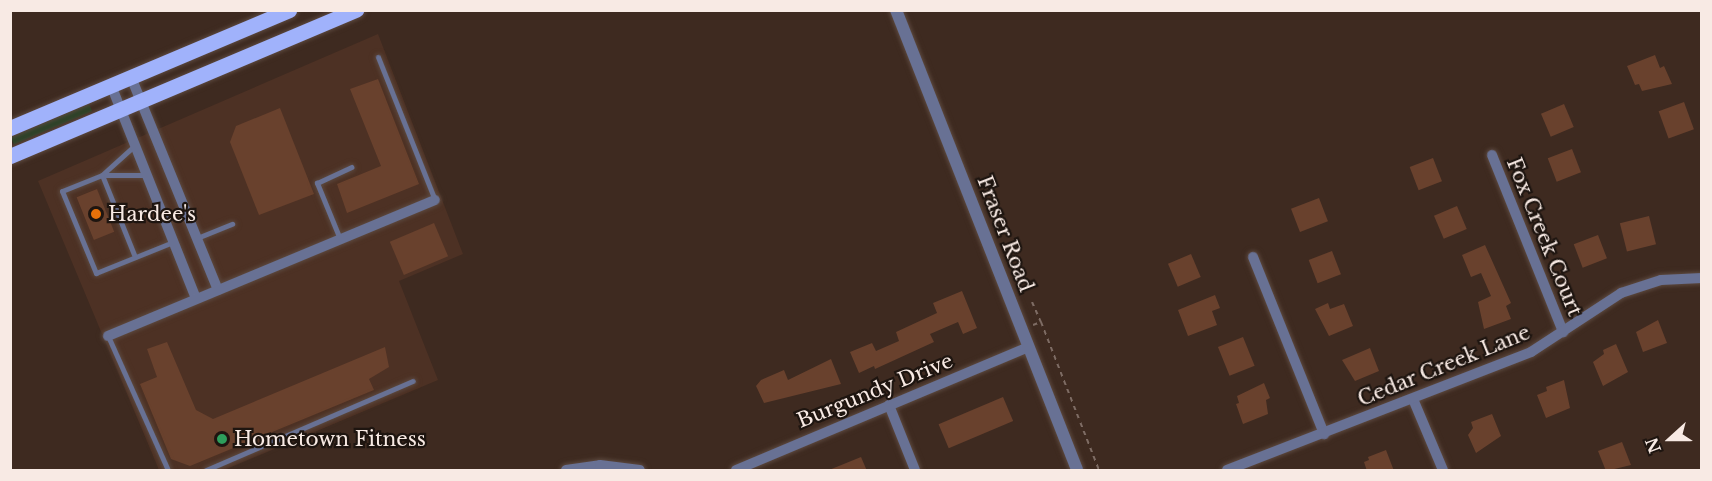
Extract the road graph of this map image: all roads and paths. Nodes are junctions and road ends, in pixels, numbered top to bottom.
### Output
1 (289, 10) edge
2 (356, 10) edge
3 (896, 10) edge
4 (378, 57) dead end
5 (131, 77) junction
6 (111, 85) junction
7 (140, 101) junction
8 (120, 110) junction
9 (10, 128) edge
10 (134, 146) junction
11 (1492, 155) dead end
12 (10, 156) edge
13 (352, 167) dead end
14 (102, 175) junction
15 (146, 175) junction
16 (435, 200) joint
17 (232, 224) dead end
18 (197, 238) junction
19 (340, 239) junction
20 (173, 242) junction
21 (135, 257) junction
22 (1253, 257) dead end
23 (1701, 278) edge
24 (218, 290) junction
25 (196, 299) junction
26 (1032, 302) dead end
27 (1041, 322) junction
28 (1021, 330) junction
29 (1563, 332) junction
30 (108, 336) joint
31 (1028, 347) junction
32 (413, 381) dead end
33 (1413, 399) junction
34 (889, 405) junction
35 (1324, 434) junction
36 (168, 471) edge
37 (206, 471) edge
38 (566, 471) edge
39 (640, 471) edge
40 (736, 471) edge
41 (915, 471) edge
42 (1077, 471) edge
43 (1099, 471) edge
44 (1227, 471) edge
45 (1443, 471) edge

1 - 5 main road
2 - 7 main road
3 - 28 street, Fraser Road
4 - 16 lane
5 - 6 main road
5 - 7 street
6 - 8 street
6 - 9 main road
7 - 8 main road
7 - 18 street
8 - 10 street
8 - 12 main road
10 - 14 lane
10 - 15 street
11 - 29 street, Fox Creek Court
13 - 19 lane
14 - 15 lane
14 - 21 lane
14 - 21 lane
15 - 20 street
16 - 19 street
17 - 18 lane
18 - 24 street
19 - 24 street
20 - 21 lane
20 - 25 street
22 - 35 street
23 - 29 street, Cedar Creek Lane
24 - 25 street
25 - 30 street
26 - 27 path
27 - 28 path
27 - 43 path
28 - 31 street, Fraser Road
29 - 33 street, Cedar Creek Lane
30 - 36 lane
31 - 34 street, Burgundy Drive
31 - 42 street, Fraser Road
32 - 37 lane
33 - 35 street, Cedar Creek Lane
33 - 45 street
34 - 40 street, Burgundy Drive
34 - 41 street
35 - 44 street, Cedar Creek Lane
38 - 39 street

